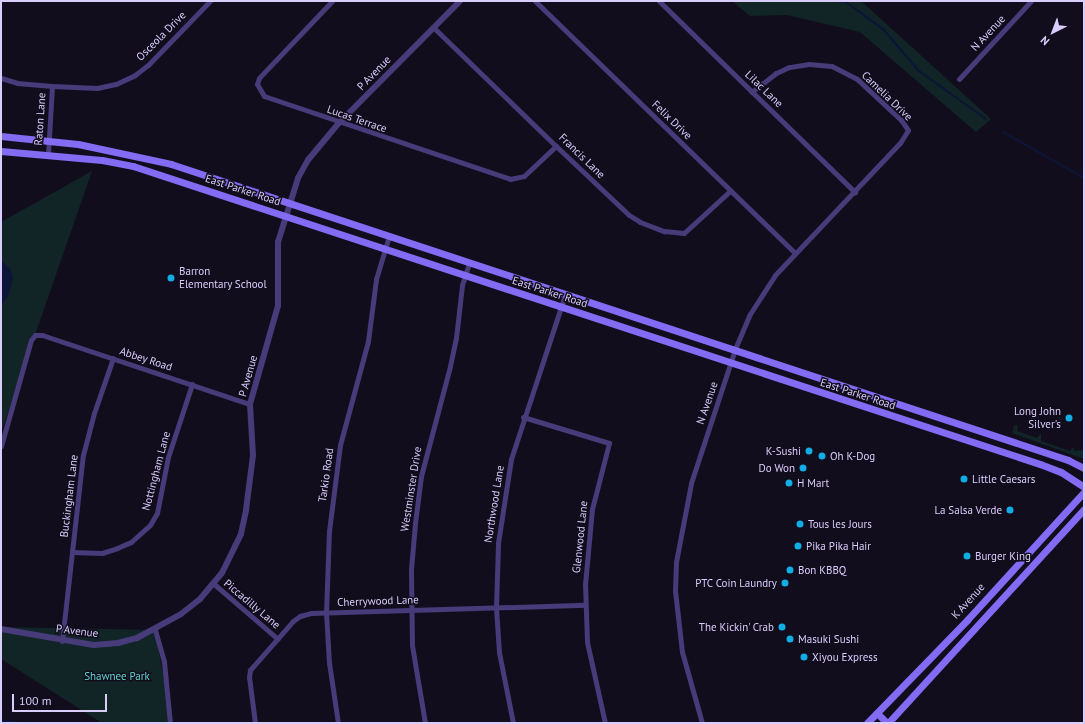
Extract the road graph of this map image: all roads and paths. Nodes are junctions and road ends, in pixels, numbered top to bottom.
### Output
1 (210, 1) edge
2 (332, 1) edge
3 (460, 1) edge
4 (535, 1) edge
5 (659, 1) edge
6 (1031, 1) edge
7 (434, 27) junction
8 (1, 78) edge
9 (959, 79) dead end
10 (52, 86) junction
11 (752, 92) junction
12 (338, 124) junction
13 (1, 136) edge
14 (48, 140) junction
15 (900, 143) joint
16 (556, 146) junction
17 (1, 151) edge
18 (48, 154) junction
19 (730, 191) junction
20 (855, 192) junction
21 (290, 202) junction
22 (285, 216) junction
23 (389, 236) junction
24 (384, 249) junction
25 (795, 253) junction
26 (469, 263) junction
27 (465, 276) junction
28 (565, 295) junction
29 (561, 307) junction
30 (641, 319) junction
31 (637, 332) junction
32 (735, 349) junction
33 (113, 358) junction
34 (731, 363) junction
35 (192, 384) junction
36 (843, 385) junction
37 (838, 399) junction
38 (250, 404) junction
39 (924, 412) junction
40 (523, 417) junction
41 (920, 426) junction
42 (1004, 438) junction
43 (1, 446) edge
44 (1000, 452) junction
45 (1084, 468) edge
46 (1084, 487) edge
47 (1084, 492) edge
48 (1084, 509) edge
49 (72, 552) junction
50 (214, 584) junction
51 (585, 605) junction
52 (496, 608) junction
53 (411, 610) junction
54 (326, 613) junction
55 (967, 620) junction
56 (976, 627) junction
57 (1, 629) edge
58 (155, 630) junction
59 (278, 639) junction
60 (62, 641) junction
61 (877, 713) junction
62 (170, 723) edge
63 (255, 723) edge
64 (338, 723) edge
65 (424, 723) edge
66 (513, 723) edge
67 (605, 723) edge
68 (702, 723) edge
69 (867, 723) edge
70 (888, 723) edge

1 - 10 street, Osceola Drive
2 - 12 street, Lucas Terrace
3 - 7 street, P Avenue
4 - 19 street, Felix Drive
5 - 11 street, Lilac Lane
6 - 9 street, N Avenue
7 - 12 street, P Avenue
7 - 16 street, Francis Lane
8 - 10 street, Osceola Drive
10 - 14 street, Raton Lane
11 - 15 street, Camelia Drive
11 - 20 street, Lilac Lane
12 - 16 street, Lucas Terrace
12 - 21 street, P Avenue
13 - 14 main road, East Parker Road
14 - 18 street, Raton Lane
14 - 21 main road, East Parker Road
15 - 20 street, N Avenue
16 - 19 street, Francis Lane
17 - 18 main road, East Parker Road
18 - 22 main road, East Parker Road
19 - 25 street, Felix Drive
20 - 25 street, N Avenue
21 - 22 street, P Avenue
21 - 23 main road, East Parker Road
22 - 24 main road, East Parker Road
22 - 38 street, P Avenue
23 - 24 street, Tarkio Road
23 - 26 main road, East Parker Road
24 - 27 main road, East Parker Road
24 - 54 street, Tarkio Road
25 - 32 street, N Avenue
26 - 27 street, Westminster Drive
26 - 28 main road, East Parker Road
27 - 29 main road, East Parker Road
27 - 53 street, Westminster Drive
28 - 29 street, Northwood Lane
28 - 30 main road, East Parker Road
29 - 31 main road, East Parker Road
29 - 40 street, Northwood Lane
30 - 31 main road
30 - 32 main road, East Parker Road
31 - 34 main road, East Parker Road
32 - 34 street, N Avenue
32 - 36 main road, East Parker Road
33 - 35 street, Abbey Road
33 - 43 street, Abbey Road
33 - 49 street, Buckingham Lane
34 - 37 main road, East Parker Road
34 - 68 street, N Avenue
35 - 38 street, Abbey Road
35 - 49 street, Nottingham Lane
36 - 37 main road
36 - 39 main road, East Parker Road
37 - 41 main road, East Parker Road
38 - 50 street, P Avenue
39 - 41 main road
39 - 42 main road, East Parker Road
40 - 51 street, Glenwood Lane
40 - 52 street, Northwood Lane
41 - 44 main road, East Parker Road
42 - 44 main road
42 - 45 main road, East Parker Road
44 - 46 main road, East Parker Road
47 - 55 main road, K Avenue
48 - 56 main road
49 - 60 street, Buckingham Lane
50 - 58 street, P Avenue
50 - 59 street, Piccadilly Lane
51 - 52 street, Cherrywood Lane
51 - 67 street, Glenwood Lane
52 - 53 street, Cherrywood Lane
52 - 66 street, Northwood Lane
53 - 54 street, Cherrywood Lane
53 - 65 street, Westminster Drive
54 - 59 street, Cherrywood Lane
54 - 64 street, Tarkio Road
55 - 56 main road
55 - 61 main road, K Avenue
56 - 70 main road
57 - 60 street, P Avenue
58 - 60 street, P Avenue
58 - 62 street
59 - 63 street, Cherrywood Lane
61 - 69 main road, K Avenue
61 - 70 main road

